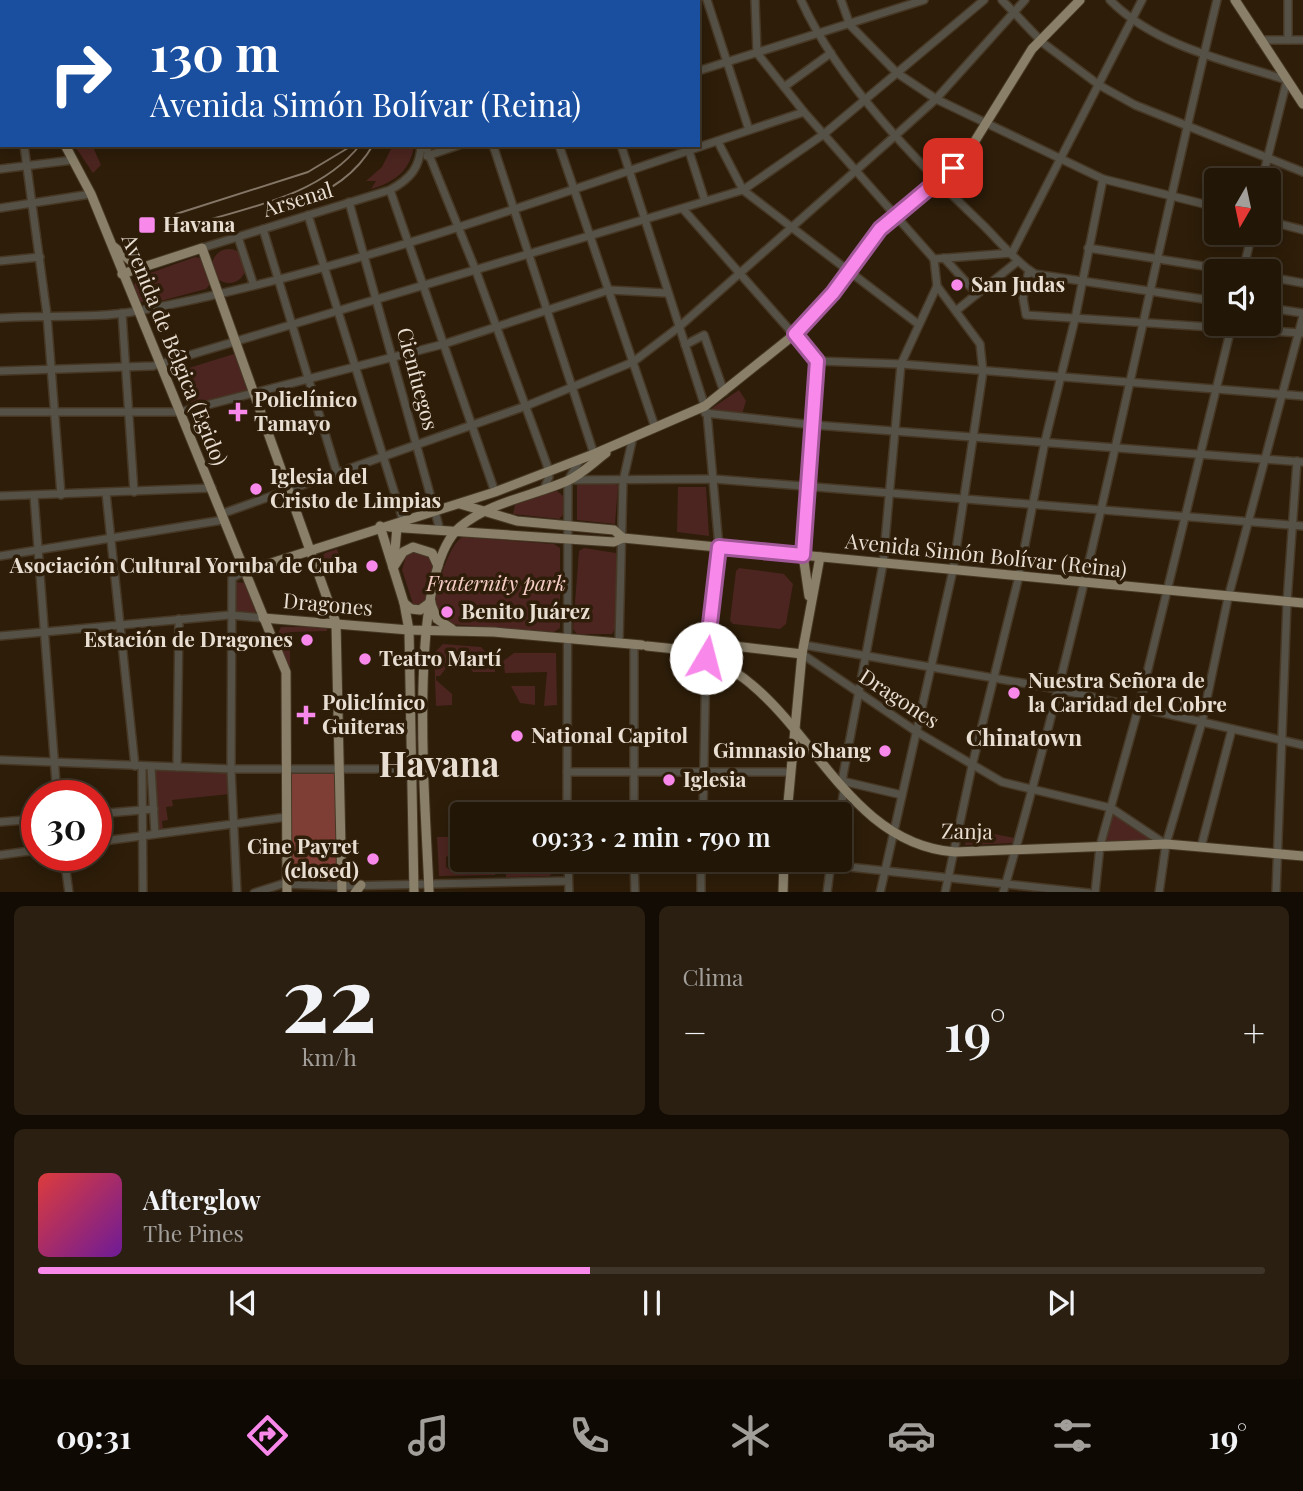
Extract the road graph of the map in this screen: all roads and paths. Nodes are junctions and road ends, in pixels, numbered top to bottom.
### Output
1 (707, 0) edge
2 (755, 0) edge
3 (801, 0) edge
4 (841, 0) edge
5 (924, 0) edge
6 (984, 0) edge
7 (1002, 0) edge
8 (1025, 0) edge
9 (1080, 0) edge
10 (1110, 0) edge
11 (1142, 0) edge
12 (1217, 0) edge
13 (1235, 0) edge
14 (1289, 0) edge
15 (1013, 13) junction
16 (1131, 21) junction
17 (850, 25) junction
18 (817, 36) junction
19 (1040, 39) junction
20 (1260, 40) junction
21 (1288, 40) junction
22 (1303, 40) edge
23 (831, 53) junction
24 (757, 54) junction
25 (1204, 54) junction
26 (725, 63) junction
27 (700, 70) edge
28 (897, 74) junction
29 (1287, 80) junction
30 (1099, 85) junction
31 (784, 88) junction
32 (936, 99) junction
33 (868, 100) junction
34 (1303, 104) edge
35 (804, 112) junction
36 (987, 125) junction
37 (1187, 126) junction
38 (749, 130) junction
39 (824, 134) junction
40 (896, 135) junction
41 (718, 142) junction
42 (700, 146) edge
43 (24, 147) edge
44 (66, 147) edge
45 (422, 147) edge
46 (424, 147) edge
47 (454, 147) edge
48 (494, 147) edge
49 (560, 147) edge
50 (622, 147) edge
51 (688, 149) edge
52 (429, 156) junction
53 (1267, 158) junction
54 (419, 159) junction
55 (73, 160) junction
56 (1060, 160) junction
57 (26, 167) junction
58 (1265, 168) edge
59 (0, 169) edge
60 (856, 170) junction
61 (629, 171) junction
62 (1303, 172) edge
63 (1103, 179) junction
64 (936, 181) junction
65 (390, 190) junction
66 (575, 190) junction
67 (743, 190) junction
68 (702, 191) junction
69 (91, 194) junction
70 (1169, 196) junction
71 (705, 201) junction
72 (349, 202) junction
73 (31, 204) junction
74 (1204, 204) edge
75 (0, 208) edge
76 (684, 209) junction
77 (514, 211) junction
78 (896, 214) junction
79 (308, 215) junction
80 (644, 220) junction
81 (1281, 224) edge
82 (264, 229) junction
83 (459, 229) junction
84 (791, 229) junction
85 (1303, 230) edge
86 (590, 236) junction
87 (239, 237) junction
88 (110, 243) junction
89 (409, 244) junction
90 (202, 248) junction
91 (1088, 248) junction
92 (1012, 253) junction
93 (365, 255) junction
94 (528, 256) junction
95 (40, 257) junction
96 (944, 258) junction
97 (1157, 258) junction
98 (934, 259) junction
99 (0, 261) edge
100 (1018, 261) junction
101 (145, 266) junction
102 (324, 266) junction
103 (1204, 266) edge
104 (1029, 270) junction
105 (476, 271) junction
106 (849, 271) junction
107 (741, 272) junction
108 (122, 274) junction
109 (278, 277) junction
110 (1281, 279) edge
111 (253, 283) junction
112 (1082, 283) junction
113 (1303, 283) edge
114 (937, 286) junction
115 (425, 287) junction
116 (609, 290) junction
117 (218, 292) junction
118 (1150, 292) junction
119 (666, 293) junction
120 (977, 293) junction
121 (377, 299) junction
122 (1204, 299) edge
123 (957, 310) junction
124 (1281, 310) edge
125 (137, 311) junction
126 (339, 311) junction
127 (546, 312) junction
128 (122, 313) junction
129 (47, 315) junction
130 (1303, 315) edge
131 (0, 318) edge
132 (1075, 319) junction
133 (1142, 321) junction
134 (918, 324) junction
135 (1204, 324) edge
136 (293, 325) junction
137 (679, 327) junction
138 (496, 328) junction
139 (1281, 331) edge
140 (1301, 333) edge
141 (795, 334) junction
142 (1229, 336) edge
143 (236, 342) junction
144 (444, 344) junction
145 (685, 345) junction
146 (393, 355) junction
147 (817, 361) junction
148 (633, 362) junction
149 (160, 363) junction
150 (901, 364) junction
151 (354, 365) junction
152 (126, 367) junction
153 (51, 370) junction
154 (0, 371) edge
155 (983, 372) junction
156 (309, 377) junction
157 (1061, 378) junction
158 (1129, 382) junction
159 (571, 388) junction
160 (1216, 389) junction
161 (254, 392) junction
162 (724, 392) junction
163 (1283, 395) junction
164 (1303, 396) edge
165 (526, 406) junction
166 (706, 410) junction
167 (0, 412) edge
168 (54, 412) junction
169 (128, 412) junction
170 (180, 412) junction
171 (473, 425) junction
172 (814, 425) junction
173 (655, 427) junction
174 (895, 431) junction
175 (972, 435) junction
176 (629, 438) junction
177 (1045, 441) junction
178 (417, 446) junction
179 (1115, 447) junction
180 (594, 454) junction
181 (1200, 455) junction
182 (382, 458) junction
183 (1263, 459) junction
184 (580, 460) junction
185 (1300, 461) edge
186 (549, 472) junction
187 (337, 473) junction
188 (714, 479) junction
189 (568, 480) junction
190 (623, 481) junction
191 (808, 486) junction
192 (212, 488) junction
193 (544, 489) junction
194 (290, 490) junction
195 (134, 492) junction
196 (495, 492) junction
197 (890, 492) junction
198 (106, 494) junction
199 (61, 495) junction
200 (0, 496) edge
201 (34, 496) junction
202 (963, 498) junction
203 (512, 500) junction
204 (1033, 502) junction
205 (460, 504) junction
206 (1101, 508) junction
207 (436, 511) junction
208 (486, 512) junction
209 (222, 517) junction
210 (1184, 517) junction
211 (517, 521) junction
212 (1248, 522) junction
213 (400, 524) junction
214 (1294, 525) junction
215 (380, 526) junction
216 (567, 526) junction
217 (1303, 526) edge
218 (440, 530) junction
219 (455, 531) junction
220 (623, 538) junction
221 (566, 539) junction
222 (111, 540) junction
223 (322, 546) junction
224 (719, 547) junction
225 (40, 550) junction
226 (310, 550) junction
227 (803, 555) junction
228 (0, 556) edge
229 (820, 557) junction
230 (314, 561) junction
231 (884, 564) junction
232 (438, 566) junction
233 (393, 568) junction
234 (953, 570) junction
235 (243, 572) junction
236 (1019, 576) junction
237 (1083, 582) junction
238 (1165, 592) junction
239 (1228, 598) junction
240 (810, 601) junction
241 (1287, 602) junction
242 (404, 603) junction
243 (431, 603) junction
244 (1303, 603) edge
245 (230, 615) junction
246 (263, 618) junction
247 (179, 619) junction
248 (336, 622) junction
249 (121, 624) junction
250 (409, 630) junction
251 (425, 630) junction
252 (453, 630) junction
253 (46, 632) junction
254 (0, 636) edge
255 (565, 638) junction
256 (619, 643) junction
257 (708, 643) junction
258 (423, 645) junction
259 (641, 645) junction
260 (685, 650) junction
261 (803, 650) junction
262 (866, 655) junction
263 (706, 658) junction
264 (932, 666) junction
265 (996, 677) junction
266 (1056, 689) junction
267 (860, 696) junction
268 (1139, 706) junction
269 (1202, 722) junction
270 (793, 728) junction
271 (1232, 729) junction
272 (917, 732) junction
273 (1284, 741) junction
274 (1303, 745) edge
275 (411, 750) junction
276 (425, 750) junction
277 (0, 760) edge
278 (54, 763) junction
279 (143, 766) junction
280 (972, 766) junction
281 (177, 767) junction
282 (231, 769) junction
283 (288, 770) junction
284 (341, 770) junction
285 (417, 772) junction
286 (567, 772) junction
287 (634, 772) junction
288 (704, 772) junction
289 (789, 772) junction
290 (56, 780) edge
291 (842, 786) junction
292 (1032, 787) junction
293 (902, 795) junction
294 (567, 802) edge
295 (634, 802) edge
296 (703, 802) edge
297 (788, 802) edge
298 (841, 802) edge
299 (1111, 808) junction
300 (154, 809) junction
301 (144, 810) junction
302 (112, 813) edge
303 (287, 817) junction
304 (21, 820) edge
305 (0, 822) edge
306 (233, 823) junction
307 (893, 832) junction
308 (157, 833) junction
309 (140, 836) junction
310 (112, 840) edge
311 (1166, 844) junction
312 (1100, 846) junction
313 (1201, 847) junction
314 (1015, 850) junction
315 (21, 852) edge
316 (955, 852) junction
317 (1278, 854) junction
318 (0, 855) edge
319 (1303, 856) edge
320 (852, 865) edge
321 (885, 870) junction
322 (66, 871) edge
323 (568, 872) edge
324 (634, 872) edge
325 (701, 872) edge
326 (784, 872) edge
327 (830, 872) edge
328 (949, 877) junction
329 (568, 881) junction
330 (1007, 882) junction
331 (503, 883) junction
332 (411, 887) edge
333 (429, 888) edge
334 (287, 889) edge
335 (342, 889) edge
336 (356, 890) edge
337 (69, 892) edge
338 (143, 892) edge
339 (237, 892) edge
340 (254, 892) edge
341 (503, 892) edge
342 (569, 892) edge
343 (635, 892) edge
344 (701, 892) edge
345 (783, 892) edge
346 (827, 892) edge
347 (880, 892) edge
348 (945, 892) edge
349 (1003, 892) edge
350 (1089, 892) edge
351 (1095, 892) edge
352 (1159, 892) edge
353 (1276, 892) edge

1 - 26 street
2 - 24 street
3 - 18 street
4 - 17 street
5 - 17 street
6 - 28 street
7 - 15 street
8 - 15 street
9 - 19 main road
10 - 16 street
11 - 16 street
12 - 25 street
13 - 20 main road
14 - 21 street
15 - 19 street
15 - 32 street
16 - 25 street
16 - 30 street
17 - 18 street
17 - 28 street
18 - 23 street
18 - 24 street
19 - 30 street
19 - 36 main road
20 - 21 street
20 - 29 main road
21 - 22 street
23 - 31 street
23 - 33 street
24 - 26 street
24 - 31 street
25 - 29 street
25 - 37 street
26 - 27 street
26 - 38 street
28 - 32 street
28 - 33 street
29 - 34 main road
29 - 53 street
30 - 37 street
30 - 56 street
31 - 35 street
32 - 36 street
32 - 40 street
33 - 39 street
33 - 40 street
35 - 38 street
35 - 39 street
36 - 56 street
36 - 64 main road
37 - 53 street
37 - 70 street
38 - 41 street
39 - 60 street
39 - 67 street
40 - 60 street
40 - 64 street
41 - 42 street
41 - 67 street
43 - 57 street
44 - 55 main road, Avenida de Bélgica (Egido)
45 - 54 street
46 - 52 street
47 - 52 street
48 - 77 street
49 - 66 street
50 - 61 street
51 - 61 street
51 - 68 street
52 - 54 street
52 - 83 street
53 - 58 street
53 - 62 street
54 - 65 street, Arsenal
55 - 57 street
55 - 69 main road, Avenida de Bélgica (Egido)
56 - 63 street
56 - 92 street
57 - 59 street
57 - 73 street
60 - 78 street
60 - 84 street
61 - 66 street
61 - 80 street
63 - 70 street
63 - 91 street
64 - 78 main road
64 - 92 street
65 - 72 street, Arsenal
65 - 89 street
66 - 77 street
66 - 86 street
67 - 71 street
67 - 84 street
68 - 71 street
68 - 76 street
69 - 73 street
69 - 88 main road, Avenida de Bélgica (Egido)
70 - 74 street
70 - 97 street
71 - 76 street
72 - 79 street, Arsenal
72 - 93 street, Cienfuegos
73 - 75 street
73 - 95 street
76 - 80 street
76 - 107 street
77 - 83 street
77 - 94 street
78 - 98 street
78 - 106 main road
79 - 82 street, Arsenal
79 - 102 street
80 - 86 street
80 - 119 street
81 - 85 street
82 - 87 street, Arsenal
82 - 109 street
83 - 89 street
83 - 105 street
84 - 106 street
84 - 107 street
86 - 94 street
86 - 116 street
87 - 90 street, Arsenal
87 - 111 street
88 - 101 main road
88 - 108 main road, Avenida de Bélgica (Egido)
89 - 93 street
89 - 115 street
90 - 101 main road, Arsenal
90 - 117 main road
91 - 97 street
91 - 112 street
92 - 96 street
92 - 100 street
93 - 102 street
93 - 121 street, Cienfuegos
94 - 105 street
94 - 127 street
95 - 99 street
95 - 129 street
96 - 98 street
96 - 120 street
97 - 103 street
97 - 118 street
98 - 114 street
100 - 104 street
100 - 120 street
101 - 108 main road, Arsenal
102 - 109 street
102 - 126 street
104 - 112 street
104 - 132 street
105 - 115 street
105 - 138 street
106 - 134 street
106 - 141 main road
107 - 137 street
107 - 141 street
108 - 125 main road, Avenida de Bélgica (Egido)
109 - 111 street
109 - 136 street
110 - 113 street
111 - 117 street
112 - 118 street
112 - 132 street
114 - 123 street
114 - 134 street
115 - 121 street
115 - 144 street
116 - 119 street
116 - 127 street
116 - 148 street
117 - 125 street
117 - 143 main road
118 - 122 street
118 - 133 street
119 - 137 street
120 - 123 street
121 - 126 street
121 - 146 street, Cienfuegos
123 - 155 street
124 - 130 street
125 - 128 street
125 - 149 main road, Avenida de Bélgica (Egido)
126 - 136 street
126 - 151 street
127 - 138 street
127 - 159 street
128 - 129 street
128 - 152 street
129 - 131 street
129 - 153 street
130 - 140 street
132 - 133 street
132 - 157 street
133 - 135 street
133 - 158 street
134 - 150 street
136 - 143 street
136 - 156 street
137 - 145 street
137 - 148 street
138 - 144 street
138 - 165 street
139 - 140 street
140 - 163 street
141 - 147 street
141 - 162 main road
142 - 160 street
143 - 149 street
143 - 161 main road
144 - 146 street
144 - 171 street
145 - 162 street
145 - 166 street
146 - 151 street
146 - 178 street, Cienfuegos
147 - 150 street
147 - 172 street
148 - 159 street
148 - 173 street
149 - 152 street
149 - 170 main road, Avenida de Bélgica (Egido)
150 - 155 street
150 - 174 street
151 - 156 street
151 - 182 street
152 - 153 street
152 - 169 street
153 - 154 street
153 - 168 street
155 - 157 street
155 - 175 street
156 - 161 street
156 - 187 street
157 - 158 street
157 - 177 street
158 - 160 street
158 - 179 street
159 - 165 street
159 - 180 street
160 - 163 street
160 - 181 street
161 - 170 street
161 - 194 main road
162 - 166 main road
163 - 164 street
163 - 183 street
165 - 171 street
165 - 186 street
166 - 172 street
166 - 173 main road
166 - 188 street
167 - 168 street
168 - 169 street
168 - 199 street
169 - 170 street
169 - 195 street
170 - 192 main road, Avenida de Bélgica (Egido)
171 - 178 street
171 - 196 street
172 - 174 street
172 - 191 street
173 - 176 main road
174 - 175 street
174 - 197 street
175 - 177 street
175 - 202 street
176 - 180 main road
176 - 189 main road
176 - 190 street
177 - 179 street
177 - 204 street
178 - 182 street
178 - 207 street, Cienfuegos
179 - 181 street
179 - 206 street
180 - 184 main road
181 - 183 street
181 - 210 street
182 - 187 street
182 - 213 street
183 - 185 street
183 - 212 street
184 - 186 main road
184 - 189 street
185 - 214 street
186 - 193 street
186 - 196 main road
187 - 194 street
188 - 190 street
188 - 191 street
188 - 224 street
189 - 190 street
189 - 193 main road
189 - 216 street
190 - 220 street
191 - 197 street
191 - 227 street
192 - 195 street
192 - 209 main road, Avenida de Bélgica (Egido)
193 - 203 main road
194 - 209 street
194 - 226 main road
195 - 198 street
196 - 205 main road
197 - 202 street
197 - 231 street
198 - 199 street
198 - 222 street
199 - 201 street
200 - 201 street
201 - 225 street
202 - 204 street
202 - 234 street
203 - 208 main road
203 - 211 main road
204 - 206 street
204 - 236 street
205 - 207 main road
205 - 208 main road, Avenida Simón Bolívar (Reina)
206 - 210 street
206 - 237 street
207 - 213 main road
207 - 218 street, Cienfuegos
208 - 211 main road, Avenida Simón Bolívar (Reina)
208 - 219 main road
209 - 222 street
209 - 235 main road, Avenida de Bélgica (Egido)
210 - 212 street
210 - 238 street
211 - 216 main road, Avenida Simón Bolívar (Reina)
212 - 214 street
212 - 239 street
213 - 215 main road, Avenida Simón Bolívar (Reina)
213 - 218 main road, Avenida Simón Bolívar (Reina)
213 - 233 main road
214 - 217 street
214 - 241 street
215 - 223 main road
215 - 233 main road
216 - 220 main road, Avenida Simón Bolívar (Reina)
216 - 221 street
218 - 219 main road, Avenida Simón Bolívar (Reina)
218 - 232 main road, Cienfuegos
219 - 221 main road, Avenida Simón Bolívar (Reina)
219 - 232 main road
220 - 221 main road, Avenida Simón Bolívar (Reina)
220 - 224 main road, Avenida Simón Bolívar (Reina)
220 - 256 street
221 - 255 street
222 - 225 street
222 - 249 street
223 - 226 main road
223 - 230 main road
224 - 227 main road, Avenida Simón Bolívar (Reina)
224 - 257 street
225 - 228 street
225 - 253 street
226 - 230 main road
226 - 235 main road
227 - 229 main road, Avenida Simón Bolívar (Reina)
227 - 240 main road
229 - 231 main road, Avenida Simón Bolívar (Reina)
229 - 240 main road
230 - 248 main road
231 - 234 main road, Avenida Simón Bolívar (Reina)
231 - 262 street
232 - 233 main road
232 - 243 main road
233 - 242 main road
234 - 236 main road, Avenida Simón Bolívar (Reina)
234 - 264 street
235 - 245 street
235 - 246 main road, Avenida de Bélgica (Egido)
236 - 237 main road, Avenida Simón Bolívar (Reina)
236 - 265 street
237 - 238 main road, Avenida Simón Bolívar (Reina)
237 - 266 street
238 - 239 main road, Avenida Simón Bolívar (Reina)
238 - 268 street
239 - 241 main road, Avenida Simón Bolívar (Reina)
239 - 269 street
240 - 261 main road
241 - 244 main road, Avenida Simón Bolívar (Reina)
241 - 273 street
242 - 243 main road
242 - 250 main road
243 - 251 main road
243 - 252 main road
245 - 246 street
245 - 247 street
245 - 282 street
246 - 248 main road, Dragones
246 - 283 main road, Avenida de Bélgica (Egido)
247 - 249 street
247 - 281 street
248 - 250 main road, Dragones
248 - 284 main road
249 - 253 street
249 - 279 street
250 - 251 main road, Dragones
250 - 275 main road
251 - 252 main road, Dragones
251 - 258 main road
252 - 255 main road, Dragones
252 - 258 main road
253 - 254 street
253 - 278 street
255 - 256 main road, Dragones
255 - 286 street
256 - 259 main road, Dragones
257 - 260 main road, Dragones
257 - 261 main road, Dragones
257 - 263 street
258 - 276 main road
259 - 260 main road, Dragones
259 - 287 street
260 - 263 main road, Dragones
261 - 262 street
261 - 267 street, Dragones
261 - 270 main road
262 - 264 street
262 - 267 street
263 - 270 main road, Zanja
263 - 288 street
264 - 265 street
264 - 272 street
265 - 266 street
265 - 280 street
266 - 268 street
266 - 292 street
267 - 272 street, Dragones
267 - 291 street
268 - 269 street
268 - 299 street
269 - 271 street
269 - 311 street
270 - 289 main road
270 - 291 main road, Zanja
271 - 273 street
271 - 313 street
272 - 280 street, Dragones
272 - 293 street
273 - 274 street
273 - 317 street
275 - 276 main road
275 - 285 main road
276 - 285 main road
277 - 278 street
278 - 279 street
278 - 290 street
279 - 281 street
279 - 300 street
279 - 301 street
280 - 292 street, Dragones
280 - 316 street
281 - 282 street
282 - 283 street
282 - 306 street
283 - 284 street
283 - 303 main road, Avenida de Bélgica (Egido)
284 - 285 street
284 - 335 main road
285 - 332 main road
285 - 333 main road
286 - 287 street
286 - 294 street
287 - 288 street
287 - 295 street
288 - 289 street
288 - 296 street
289 - 297 main road
291 - 293 street
291 - 298 street
291 - 307 main road, Zanja
292 - 299 street, Dragones
292 - 314 street
293 - 307 street
299 - 311 street, Dragones
299 - 312 street
300 - 301 street
300 - 308 street
301 - 302 street
301 - 309 street
303 - 306 street
303 - 334 main road, Avenida de Bélgica (Egido)
304 - 305 street
306 - 308 street
306 - 339 street
307 - 316 main road, Zanja
307 - 321 street
308 - 309 street
309 - 310 street
309 - 338 street
311 - 312 main road, Zanja
311 - 313 main road, Zanja
311 - 352 street
312 - 314 main road, Zanja
312 - 351 street
313 - 317 main road, Zanja
314 - 316 main road, Zanja
314 - 330 street
315 - 318 street
316 - 328 street
317 - 319 main road, Zanja
317 - 353 street
320 - 321 street
321 - 328 street
321 - 347 street
322 - 337 street
323 - 329 street
324 - 343 street
325 - 344 street
326 - 345 main road
327 - 346 street
328 - 330 street
328 - 348 street
329 - 331 street
329 - 342 street
330 - 349 street
330 - 350 street
331 - 333 street
331 - 341 street
332 - 333 street
332 - 336 street
334 - 335 street
334 - 340 street
335 - 336 main road

